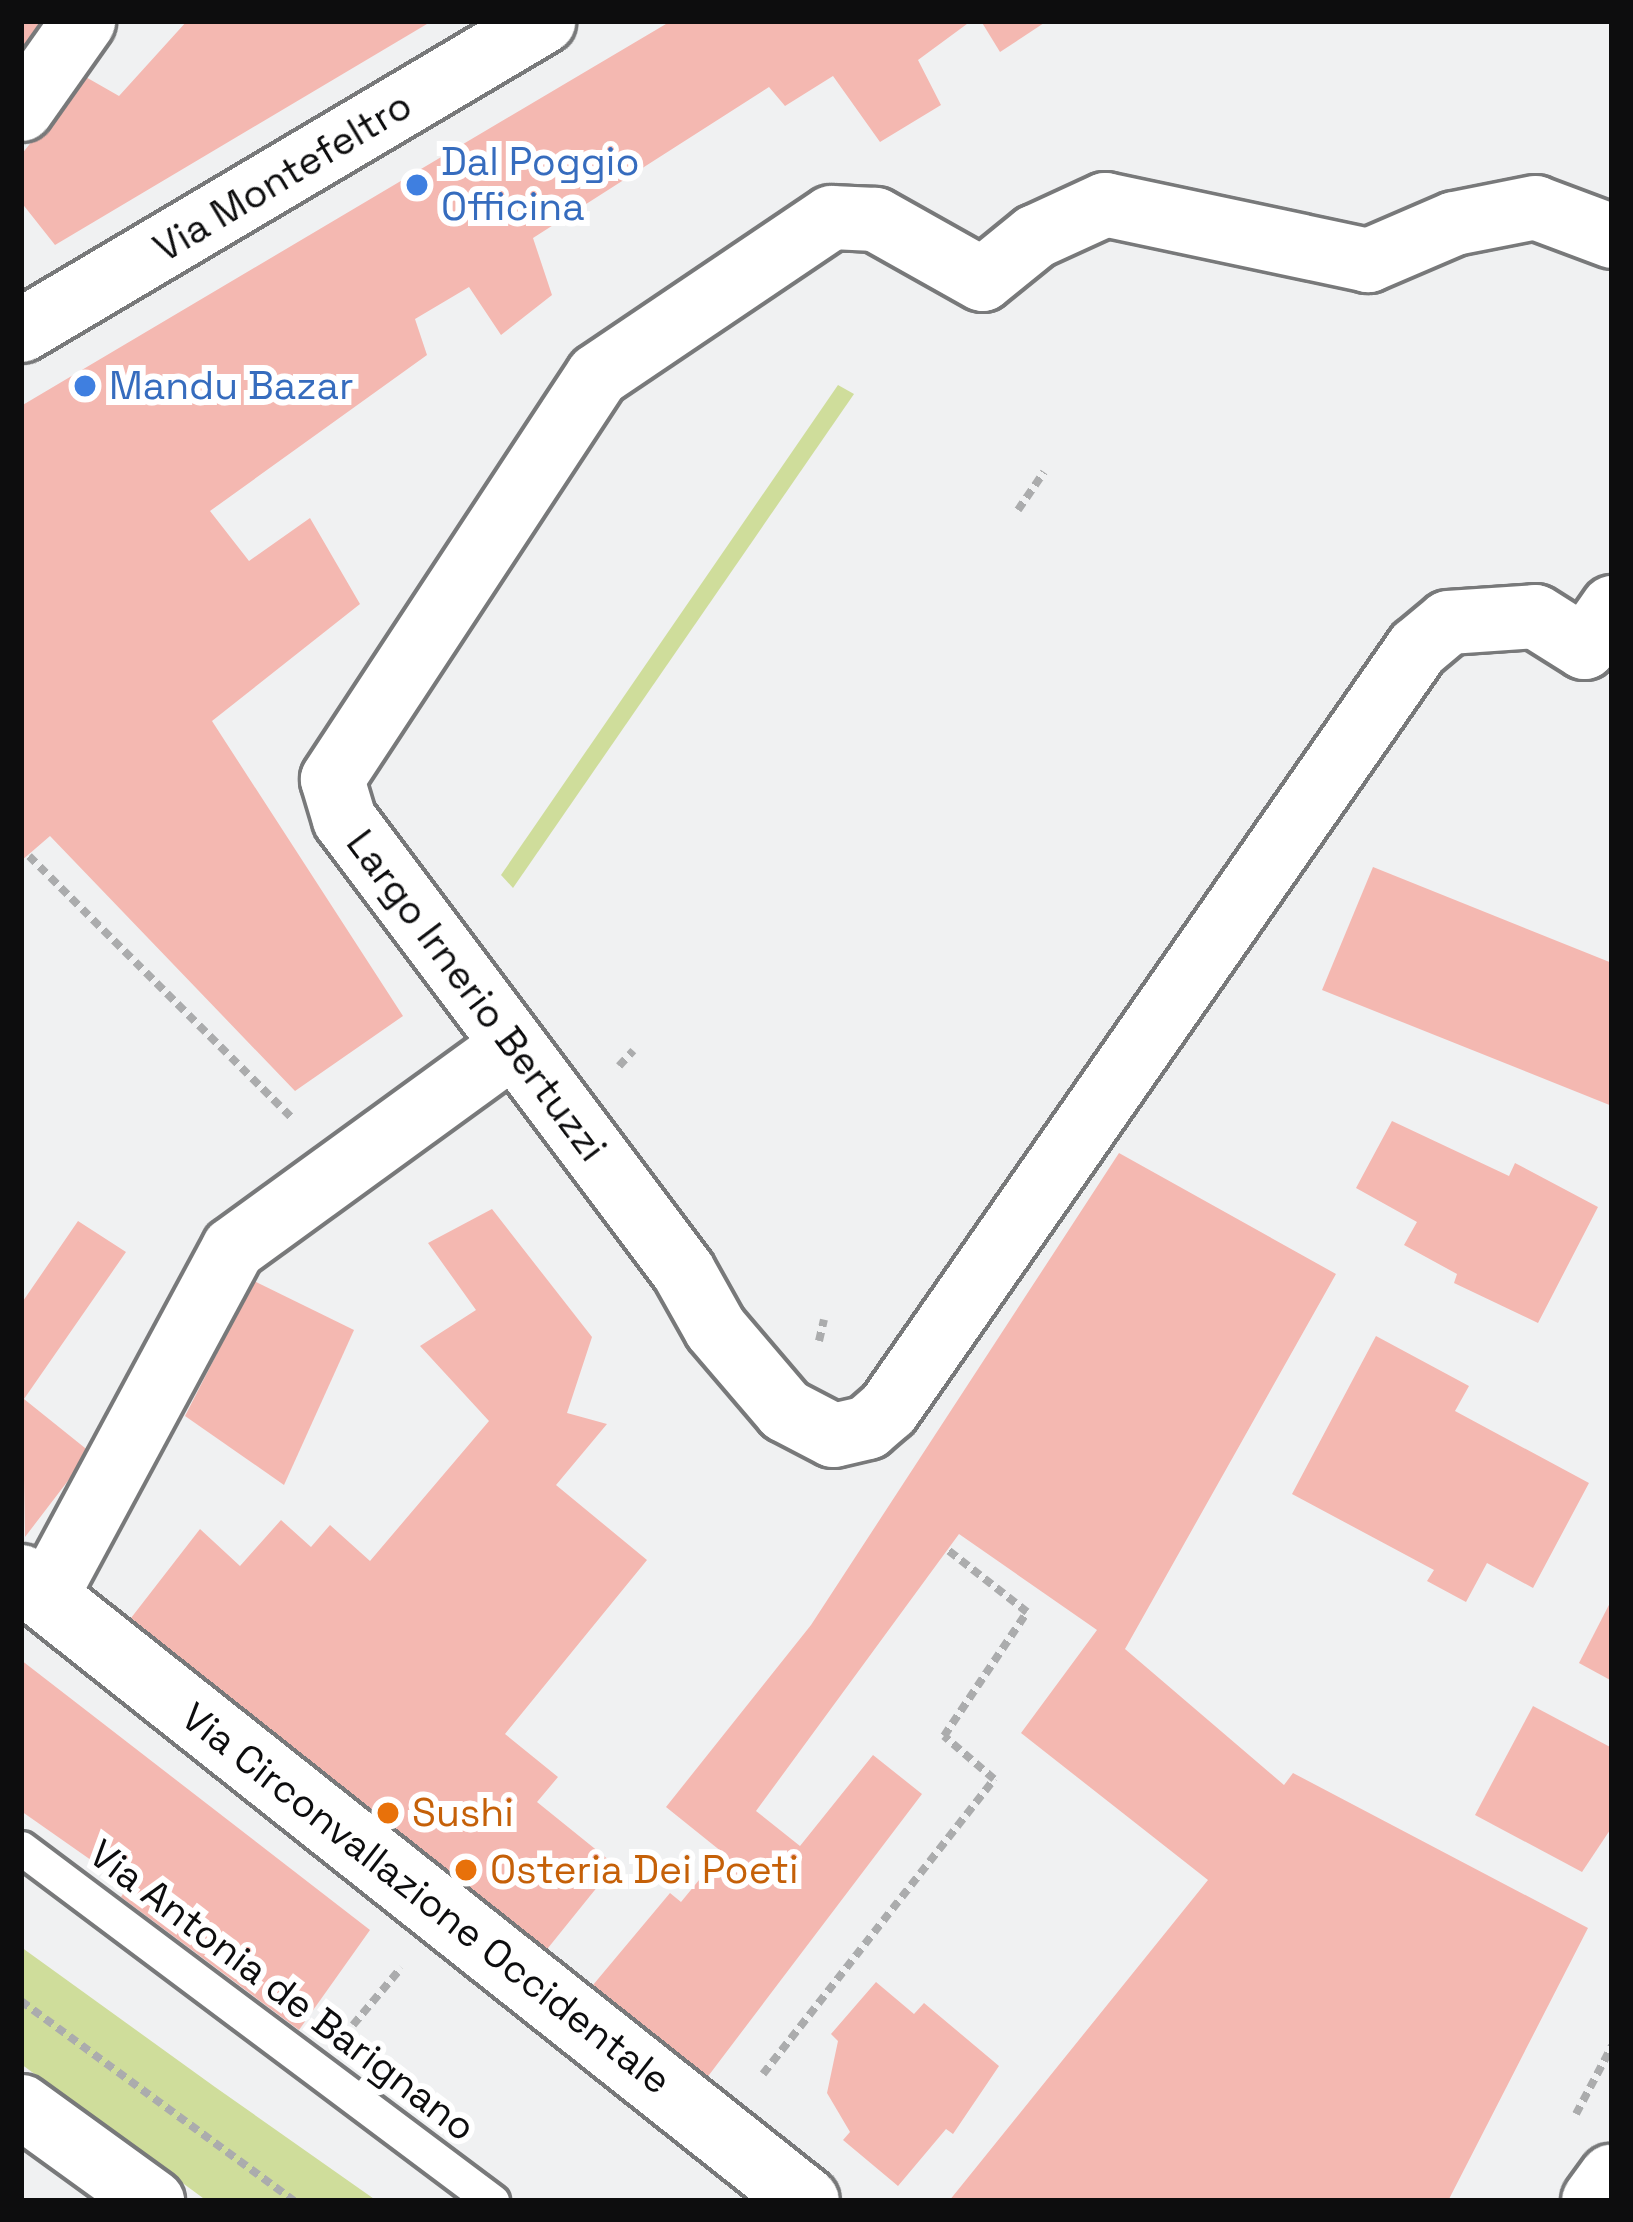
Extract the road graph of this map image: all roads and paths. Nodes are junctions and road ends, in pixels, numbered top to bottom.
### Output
1 (82, 21) edge
2 (543, 21) edge
3 (21, 110) edge
4 (1612, 236) edge
5 (21, 331) edge
6 (1044, 472) dead end
7 (1018, 510) dead end
8 (1598, 627) edge
9 (29, 856) dead end
10 (510, 1047) junction
11 (308, 1104) dead end
12 (948, 1550) dead end
13 (33, 1588) edge
14 (21, 1848) edge
15 (446, 1915) junction
16 (21, 2001) edge
17 (317, 2068) junction
18 (21, 2106) edge
19 (719, 2132) junction
20 (1612, 2178) edge
21 (152, 2201) edge
22 (294, 2201) edge
23 (492, 2201) edge
24 (806, 2201) edge
25 (1595, 2201) edge

1 - 3 street
2 - 5 street, Via Montefeltro
4 - 10 street, Largo Irnerio Bertuzzi
6 - 7 path
8 - 10 street, Largo Irnerio Bertuzzi
9 - 11 path
10 - 13 street, Via Circonvallazione Occidentale
12 - 19 path
13 - 15 street, Via Circonvallazione Occidentale
14 - 17 lane, Via Antonia de Barignano
15 - 17 path
15 - 19 street, Via Circonvallazione Occidentale
16 - 22 path
17 - 23 lane, Via Antonia de Barignano
18 - 21 street
19 - 24 street, Via Circonvallazione Occidentale
20 - 25 street

